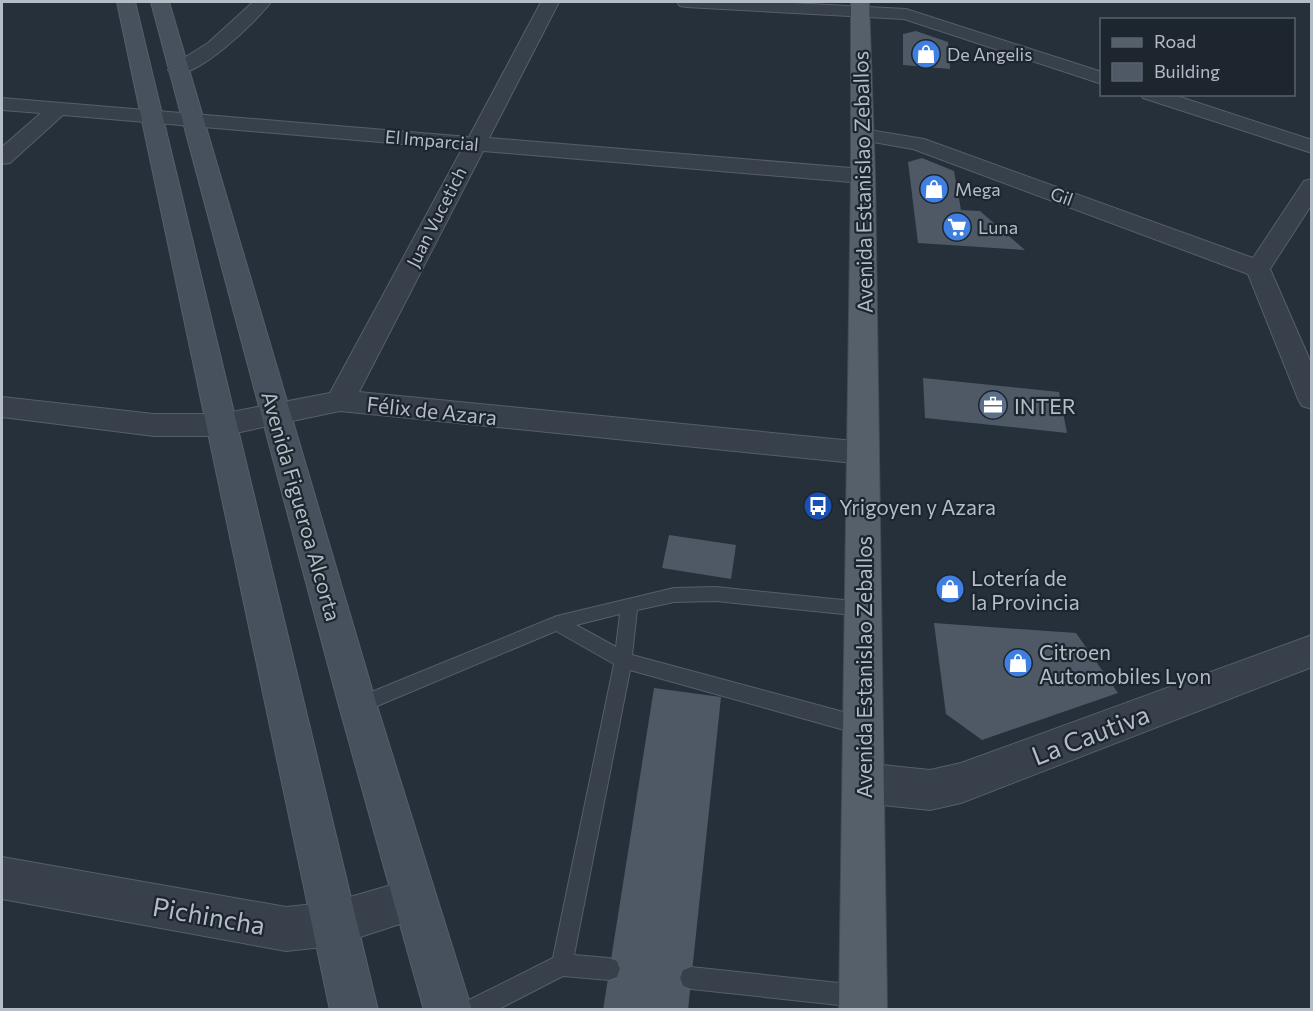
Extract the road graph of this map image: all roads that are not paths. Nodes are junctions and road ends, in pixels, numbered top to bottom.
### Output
1 (126, 2) edge
2 (160, 2) edge
3 (262, 2) edge
4 (550, 2) edge
5 (686, 2) edge
6 (860, 6) edge
7 (178, 70) junction
8 (1100, 78) edge
9 (1156, 96) edge
10 (2, 104) edge
11 (58, 109) junction
12 (151, 116) junction
13 (192, 120) junction
14 (863, 135) junction
15 (474, 144) junction
16 (1311, 147) edge
17 (2, 158) edge
18 (863, 176) junction
19 (1311, 186) edge
20 (1258, 269) junction
21 (1311, 399) edge
22 (340, 401) junction
23 (2, 407) edge
24 (276, 414) junction
25 (221, 424) junction
26 (864, 453) junction
27 (629, 604) junction
28 (863, 609) junction
29 (557, 623) junction
30 (1311, 651) edge
31 (622, 660) junction
32 (358, 706) junction
33 (864, 727) junction
34 (863, 783) junction
35 (2, 878) edge
36 (415, 899) junction
37 (333, 924) junction
38 (562, 965) junction
39 (609, 969) dead end
40 (691, 978) dead end
41 (863, 1003) edge
42 (354, 1010) edge
43 (448, 1010) edge
44 (473, 1010) edge

1 - 12 main road
2 - 7 main road, Avenida Figueroa Alcorta
3 - 7 street
4 - 15 street, Juan Vucetich
5 - 6 street
6 - 8 street
6 - 14 main road, Avenida Estanislao Zeballos
7 - 13 main road, Avenida Figueroa Alcorta
9 - 16 street
10 - 11 street, El Imparcial
11 - 12 street, El Imparcial
11 - 17 street
12 - 13 street, El Imparcial
12 - 25 main road
13 - 15 street, El Imparcial
13 - 24 main road, Avenida Figueroa Alcorta
14 - 18 main road, Avenida Estanislao Zeballos
14 - 20 street, Gil
15 - 18 street, El Imparcial
15 - 22 street, Juan Vucetich
18 - 26 main road, Avenida Estanislao Zeballos
19 - 20 street
20 - 21 street
22 - 24 street, Félix de Azara
22 - 26 street, Félix de Azara
23 - 25 street, Félix de Azara
24 - 25 street, Félix de Azara
24 - 32 main road, Avenida Figueroa Alcorta
25 - 37 main road
26 - 28 main road, Avenida Estanislao Zeballos
27 - 28 lane
27 - 29 lane
27 - 31 lane
28 - 33 main road, Avenida Estanislao Zeballos
29 - 31 lane
29 - 32 lane
30 - 34 street, La Cautiva
31 - 33 lane
31 - 38 lane
32 - 36 main road, Avenida Figueroa Alcorta
33 - 34 main road, Avenida Estanislao Zeballos
34 - 41 main road, Avenida Estanislao Zeballos
35 - 37 street, Pichincha
36 - 37 street, Pichincha
36 - 43 main road, Avenida Figueroa Alcorta
37 - 42 main road
38 - 39 lane
38 - 44 lane
40 - 41 lane

